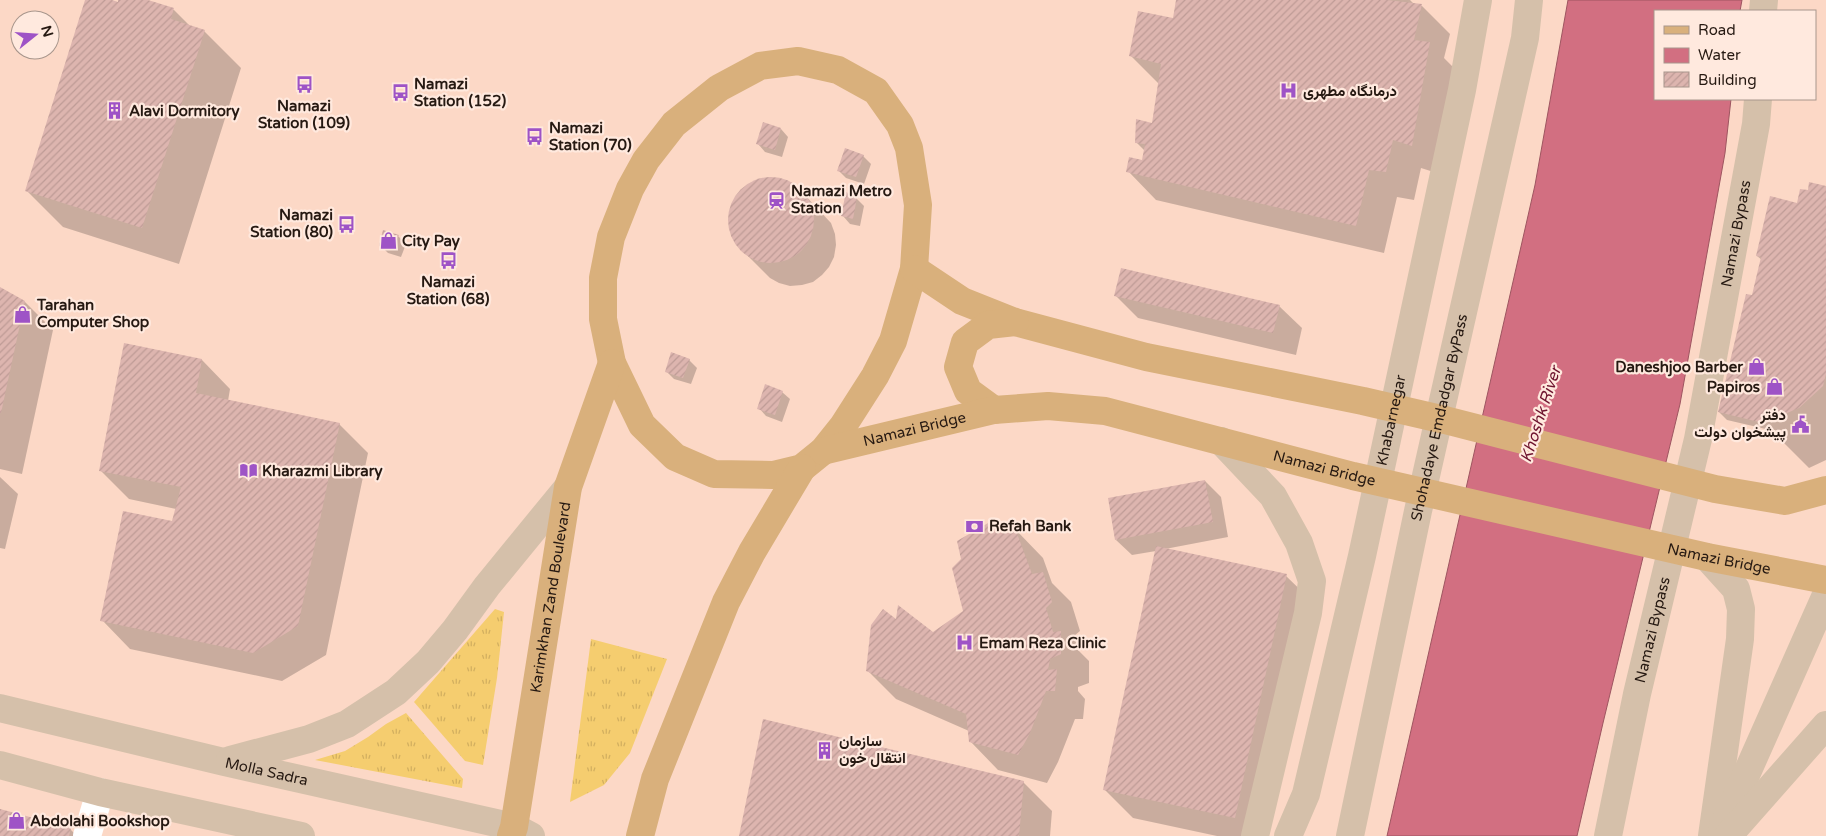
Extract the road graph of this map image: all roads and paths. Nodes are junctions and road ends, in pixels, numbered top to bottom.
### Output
1 (1478, 0) edge
2 (1529, 0) edge
3 (1758, 100) edge
4 (914, 269) junction
5 (1015, 322) junction
6 (612, 363) junction
7 (994, 410) junction
8 (1221, 441) junction
9 (823, 451) junction
10 (802, 468) junction
11 (568, 487) junction
12 (1826, 490) edge
13 (1707, 557) junction
14 (1826, 580) edge
15 (1826, 595) edge
16 (0, 708) edge
17 (1826, 725) edge
18 (224, 762) junction
19 (0, 765) edge
20 (100, 792) junction
21 (1306, 794) junction
22 (519, 833) edge
23 (1726, 835) edge
24 (86, 836) edge
25 (301, 836) edge
26 (640, 836) edge
27 (1255, 836) edge
28 (1288, 836) edge
29 (1301, 836) edge
30 (1350, 836) edge
31 (1608, 836) edge

1 - 21 main road, Khabarnegar
2 - 30 main road, Shohadaye Emdadgar ByPass
3 - 31 main road, Namazi Bypass
4 - 5 main road
4 - 6 main road
4 - 9 main road
5 - 7 main road
5 - 12 main road
6 - 10 main road
6 - 11 main road, Karimkhan Zand Boulevard
7 - 8 main road, Namazi Bridge
7 - 9 main road, Namazi Bridge
8 - 13 main road, Namazi Bridge
8 - 27 main road
9 - 10 main road
10 - 26 main road
11 - 18 main road
11 - 22 main road, Karimkhan Zand Boulevard
13 - 14 main road, Namazi Bridge
13 - 23 main road
15 - 23 main road
16 - 18 main road, Molla Sadra
17 - 23 main road
18 - 22 main road, Molla Sadra
19 - 20 main road
20 - 24 street
20 - 25 main road
21 - 28 main road, Khabarnegar
21 - 29 main road

